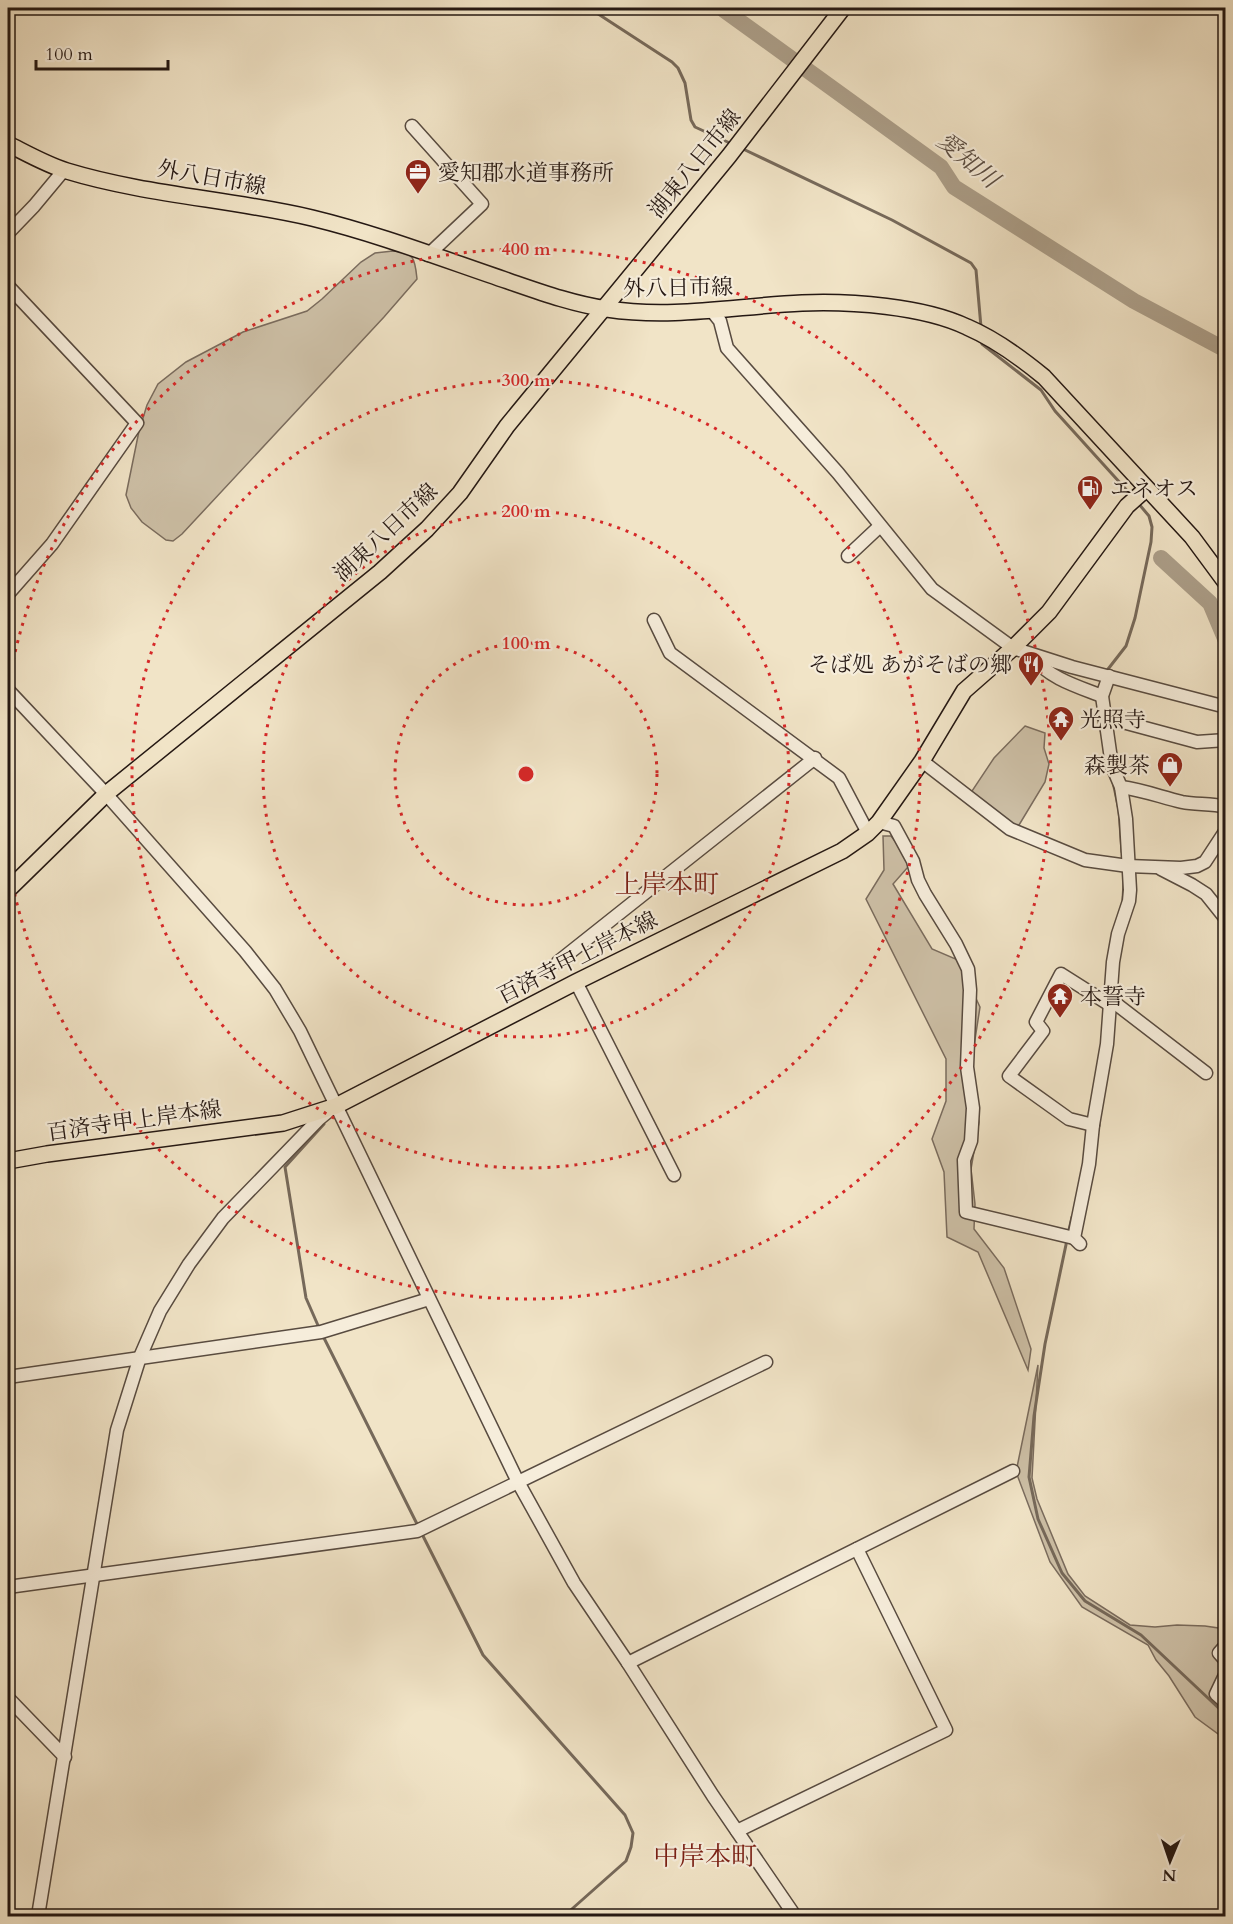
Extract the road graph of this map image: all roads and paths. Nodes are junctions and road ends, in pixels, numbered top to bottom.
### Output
1 (843, 8) edge
2 (412, 126) dead end
3 (8, 144) edge
4 (64, 170) junction
5 (9, 230) edge
6 (428, 255) junction
7 (8, 286) edge
8 (603, 308) junction
9 (712, 311) junction
10 (1137, 497) junction
11 (880, 526) junction
12 (848, 556) dead end
13 (1226, 583) edge
14 (8, 594) edge
15 (654, 620) dead end
16 (1013, 648) junction
17 (1032, 655) junction
18 (1109, 676) junction
19 (8, 690) edge
20 (1102, 696) junction
21 (1226, 707) edge
22 (1104, 717) junction
23 (1226, 740) edge
24 (815, 758) junction
25 (922, 761) junction
26 (1121, 787) junction
27 (106, 794) junction
28 (1226, 807) edge
29 (873, 828) junction
30 (1226, 830) edge
31 (1128, 866) junction
32 (1157, 867) junction
33 (8, 890) edge
34 (1226, 919) edge
35 (558, 962) dead end
36 (576, 982) junction
37 (1110, 1002) junction
38 (1206, 1073) dead end
39 (336, 1106) junction
40 (1093, 1125) junction
41 (8, 1161) edge
42 (674, 1175) dead end
43 (429, 1299) junction
44 (140, 1357) junction
45 (766, 1362) dead end
46 (8, 1377) edge
47 (1013, 1472) dead end
48 (518, 1482) junction
49 (857, 1549) junction
50 (93, 1575) junction
51 (8, 1587) edge
52 (1226, 1645) edge
53 (1226, 1661) edge
54 (628, 1663) junction
55 (1226, 1673) edge
56 (8, 1698) edge
57 (1226, 1703) edge
58 (65, 1757) junction
59 (737, 1831) junction
60 (789, 1914) edge
61 (38, 1917) edge

1 - 8 main road, 湖東八日市線
2 - 6 street
3 - 4 main road, 外八日市線
4 - 5 street
4 - 6 main road, 外八日市線
6 - 8 main road, 外八日市線
7 - 14 street
8 - 9 main road, 外八日市線
8 - 27 main road, 湖東八日市線
9 - 10 main road, 外八日市線
9 - 11 street
10 - 13 main road, 外八日市線
10 - 16 main road, 百済寺甲上岸本線
11 - 12 street
11 - 16 street
15 - 24 street
16 - 17 street
16 - 25 main road, 百済寺甲上岸本線
17 - 18 street
17 - 20 street
18 - 20 street
18 - 21 street
19 - 27 street
20 - 22 street
22 - 23 street
22 - 26 street
24 - 29 street
24 - 35 street
25 - 29 main road, 百済寺甲上岸本線
25 - 31 street
26 - 28 street
26 - 31 street
27 - 33 main road, 湖東八日市線
27 - 39 street
29 - 36 main road, 百済寺甲上岸本線
29 - 40 street
30 - 32 street
31 - 32 street
31 - 37 street
32 - 34 street
36 - 39 main road, 百済寺甲上岸本線
36 - 42 street
37 - 38 street
37 - 40 street
37 - 40 street
39 - 41 main road, 百済寺甲上岸本線
39 - 43 street
39 - 44 street
43 - 44 street
43 - 48 street
44 - 46 street
44 - 50 street
45 - 48 street
47 - 49 street
48 - 50 street
48 - 54 street
49 - 54 street
49 - 59 street
50 - 51 street
50 - 58 street
52 - 53 street
54 - 59 street
55 - 57 street
56 - 58 street
58 - 61 street
59 - 60 street

